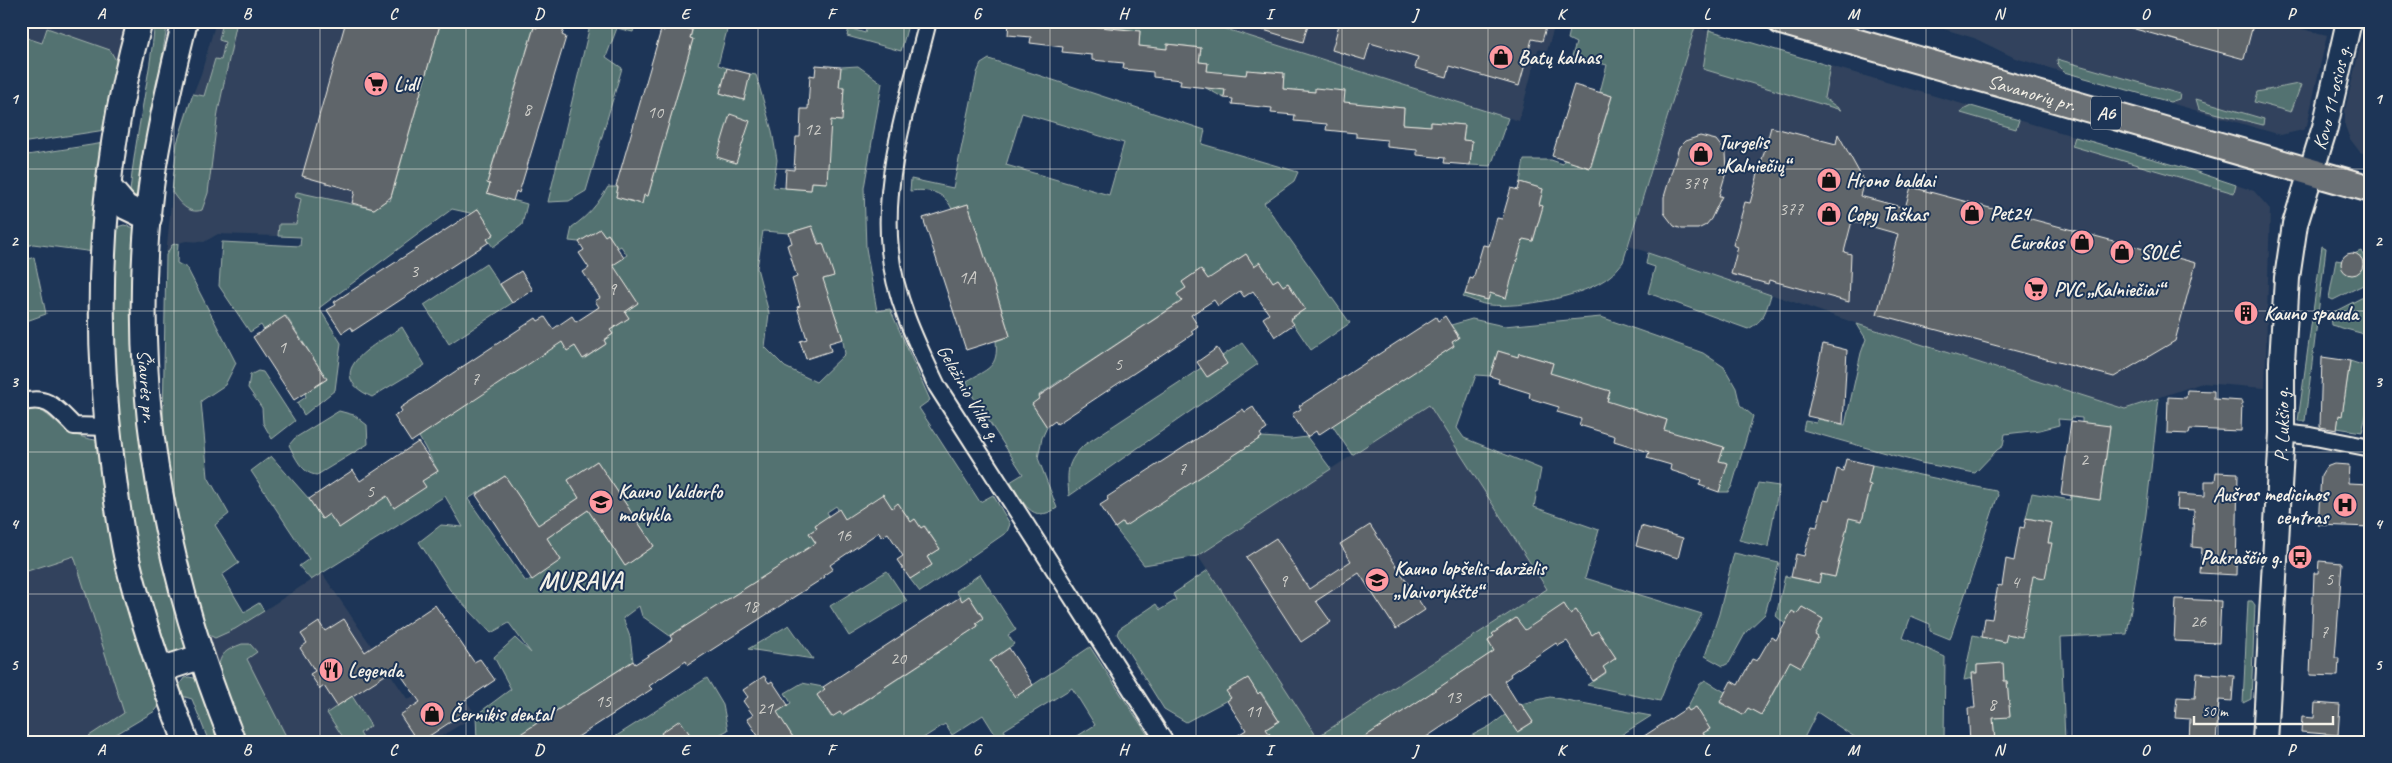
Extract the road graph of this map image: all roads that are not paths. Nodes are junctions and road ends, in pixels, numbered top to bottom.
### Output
1 (140, 21) edge
2 (185, 21) edge
3 (928, 21) edge
4 (1781, 21) edge
5 (2349, 21) edge
6 (2311, 172) junction
7 (109, 187) junction
8 (2371, 189) edge
9 (148, 218) junction
10 (21, 403) edge
11 (108, 427) junction
12 (2282, 433) junction
13 (2371, 448) edge
14 (200, 657) junction
15 (160, 670) junction
16 (186, 742) edge
17 (233, 742) edge
18 (1165, 742) edge
19 (2265, 742) edge

1 - 7 main road
2 - 9 main road, Šiaurės pr.
3 - 18 street, Geležinio Vilko g.
4 - 6 main road, Savanorių pr. / A6
5 - 6 main road, Kovo 11-osios g.
6 - 8 main road, Savanorių pr. / A6
6 - 12 main road, P. Lukšio g.
7 - 9 main road
7 - 11 main road
9 - 14 main road, Šiaurės pr.
10 - 11 street
11 - 15 main road
12 - 13 street
12 - 19 main road, P. Lukšio g.
14 - 15 main road
14 - 17 main road, Šiaurės pr.
15 - 16 main road

